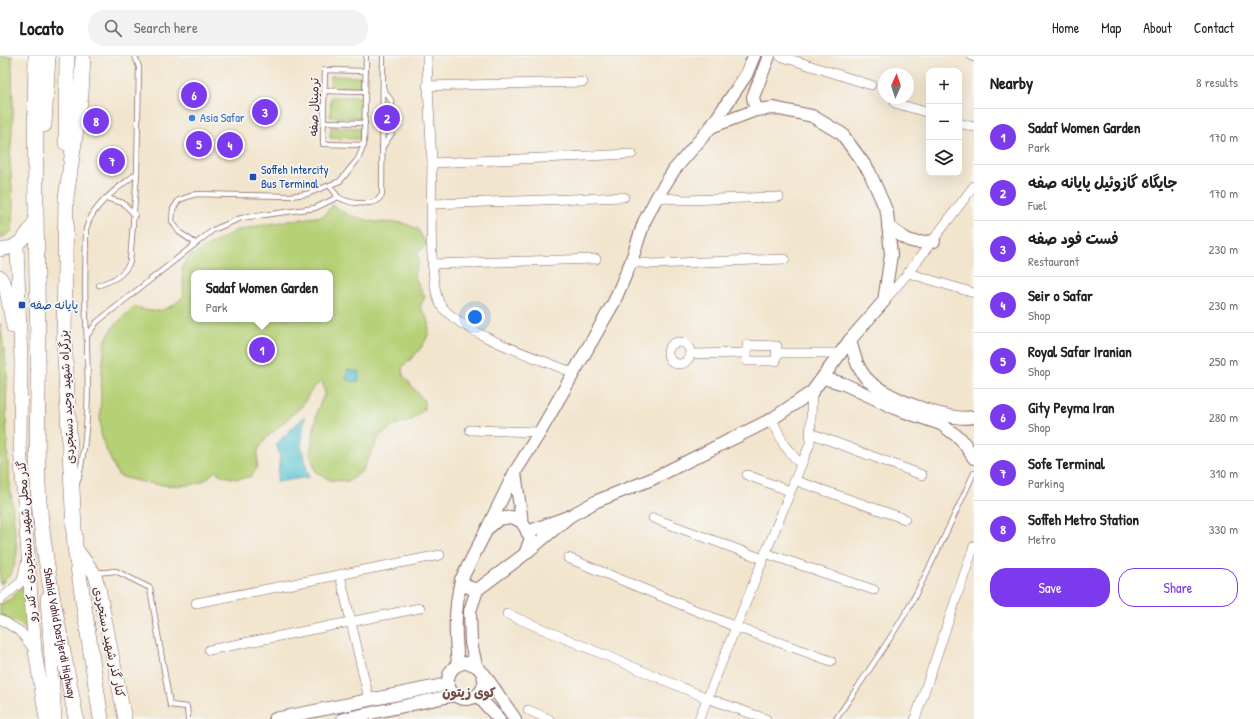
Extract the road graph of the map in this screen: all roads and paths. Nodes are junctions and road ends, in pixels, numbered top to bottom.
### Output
1 (36, 56) edge
2 (48, 56) edge
3 (67, 56) edge
4 (83, 56) edge
5 (135, 56) edge
6 (366, 56) edge
7 (383, 56) edge
8 (427, 56) edge
9 (754, 56) edge
10 (769, 56) edge
11 (780, 56) edge
12 (366, 71) junction
13 (583, 82) dead end
14 (871, 85) dead end
15 (427, 86) junction
16 (382, 87) junction
17 (325, 91) junction
18 (365, 92) junction
19 (898, 104) edge
20 (756, 110) junction
21 (926, 112) edge
22 (324, 122) junction
23 (365, 123) junction
24 (962, 124) edge
25 (974, 127) edge
26 (711, 128) junction
27 (364, 145) junction
28 (382, 148) junction
29 (632, 154) dead end
30 (432, 163) junction
31 (136, 173) junction
32 (330, 186) junction
33 (974, 186) edge
34 (779, 196) dead end
35 (338, 197) junction
36 (624, 197) dead end
37 (657, 197) junction
38 (66, 198) junction
39 (106, 198) junction
40 (432, 204) junction
41 (135, 215) junction
42 (35, 220) junction
43 (888, 226) junction
44 (934, 240) junction
45 (195, 243) junction
46 (17, 244) junction
47 (0, 250) edge
48 (596, 259) dead end
49 (785, 259) dead end
50 (631, 262) junction
51 (432, 264) junction
52 (908, 273) junction
53 (0, 277) edge
54 (99, 285) dead end
55 (974, 293) edge
56 (884, 301) junction
57 (87, 336) junction
58 (850, 340) junction
59 (747, 353) junction
60 (776, 353) junction
61 (840, 353) junction
62 (690, 354) dead end
63 (21, 362) junction
64 (574, 372) junction
65 (823, 378) junction
66 (812, 392) junction
67 (974, 417) edge
68 (772, 419) junction
69 (470, 430) dead end
70 (540, 432) junction
71 (810, 433) junction
72 (974, 458) edge
73 (801, 465) junction
74 (515, 472) junction
75 (974, 473) edge
76 (747, 475) dead end
77 (922, 475) dead end
78 (794, 480) junction
79 (790, 491) junction
80 (73, 501) junction
81 (570, 516) junction
82 (653, 518) dead end
83 (905, 519) dead end
84 (524, 527) junction
85 (487, 529) junction
86 (44, 546) junction
87 (75, 546) junction
88 (974, 546) edge
89 (28, 551) junction
90 (525, 554) junction
91 (440, 555) dead end
92 (764, 556) junction
93 (568, 558) dead end
94 (94, 573) junction
95 (340, 575) junction
96 (461, 580) junction
97 (477, 590) junction
98 (874, 590) dead end
99 (0, 600) edge
100 (196, 603) dead end
101 (420, 608) dead end
102 (506, 614) dead end
103 (0, 619) edge
104 (350, 622) junction
105 (736, 627) junction
106 (209, 650) dead end
107 (35, 651) junction
108 (831, 661) dead end
109 (458, 664) junction
110 (480, 669) junction
111 (452, 689) junction
112 (477, 695) junction
113 (708, 698) junction
114 (369, 699) junction
115 (528, 710) dead end
116 (366, 716) edge
117 (46, 719) edge
118 (55, 719) edge
119 (76, 719) edge
120 (101, 719) edge
121 (125, 719) edge
122 (188, 719) edge
123 (276, 719) edge
124 (343, 719) edge
125 (499, 719) edge
126 (515, 719) edge
127 (549, 719) edge
128 (699, 719) edge
129 (766, 719) edge
130 (836, 719) edge
131 (915, 719) edge

1 - 42 highway
2 - 42 highway
3 - 38 highway
4 - 38 highway, بزرگراه شهید وحید دستجردی
5 - 31 lane
6 - 12 lane
7 - 16 lane
8 - 15 street
9 - 26 street
10 - 20 street
11 - 14 street
12 - 17 lane, ترمینال صفه
12 - 18 lane
13 - 15 street
15 - 30 street
16 - 28 lane
16 - 28 lane
17 - 18 lane
17 - 22 lane, ترمینال صفه
18 - 23 lane
19 - 21 street
20 - 26 street
20 - 43 street
22 - 23 lane
22 - 27 lane, ترمینال صفه
23 - 27 lane
24 - 25 street
26 - 37 street
27 - 32 lane
28 - 35 lane
29 - 30 street
30 - 40 street
31 - 39 lane
31 - 41 lane
32 - 35 lane
32 - 45 lane
33 - 44 street
34 - 37 street
35 - 45 lane
36 - 40 street
37 - 50 street
38 - 80 highway, بزرگراه شهید وحید دستجردی
39 - 41 lane
39 - 57 lane
40 - 51 street
41 - 54 lane
42 - 46 main road
42 - 86 highway
43 - 44 street
43 - 56 street
44 - 52 street
45 - 57 lane
46 - 47 main road
46 - 63 main road
48 - 51 street
49 - 50 street
50 - 64 street
51 - 64 street
52 - 55 street
52 - 56 street
53 - 63 main road
56 - 58 street
57 - 80 lane
58 - 61 street
58 - 67 street
59 - 60 street
59 - 60 street
59 - 62 street
60 - 61 street
61 - 65 street
63 - 89 main road, گذر محلی شهید دستجردی - کند رو
64 - 70 street
65 - 66 street
65 - 72 street
66 - 68 street
66 - 71 street
68 - 73 street
68 - 81 street
69 - 70 street
70 - 74 street
71 - 73 street
71 - 77 street
73 - 78 street
74 - 84 street
74 - 85 street
75 - 130 lane
76 - 79 street
78 - 79 street
78 - 83 street
79 - 92 street
80 - 87 highway, بزرگراه شهید وحید دستجردی
81 - 84 street
81 - 90 street
82 - 92 street
84 - 85 street
84 - 90 street
85 - 96 street
86 - 118 main road
86 - 119 highway, Shahid Vahid Dastjerdi Highway
87 - 94 main road, کنار گذر شهید دستجردی
87 - 120 highway
88 - 131 street
89 - 99 street
89 - 107 main road, گذر محلی شهید دستجردی - کند رو
90 - 97 street
91 - 95 street
92 - 98 street
92 - 105 street
93 - 105 street
94 - 121 main road, کنار گذر شهید دستجردی
94 - 122 lane
95 - 100 street
95 - 104 street
96 - 97 street
96 - 109 street
97 - 110 street
101 - 104 street
102 - 113 street
103 - 107 street
104 - 106 street
104 - 114 street
105 - 108 street
105 - 113 street
107 - 117 main road, گذر محلی شهید دستجردی - کند رو
109 - 110 street
109 - 111 street
110 - 112 street
110 - 126 street
111 - 112 street
111 - 114 street
111 - 116 street
112 - 125 street
113 - 128 street
113 - 129 street
114 - 123 street
115 - 127 street
116 - 124 street

